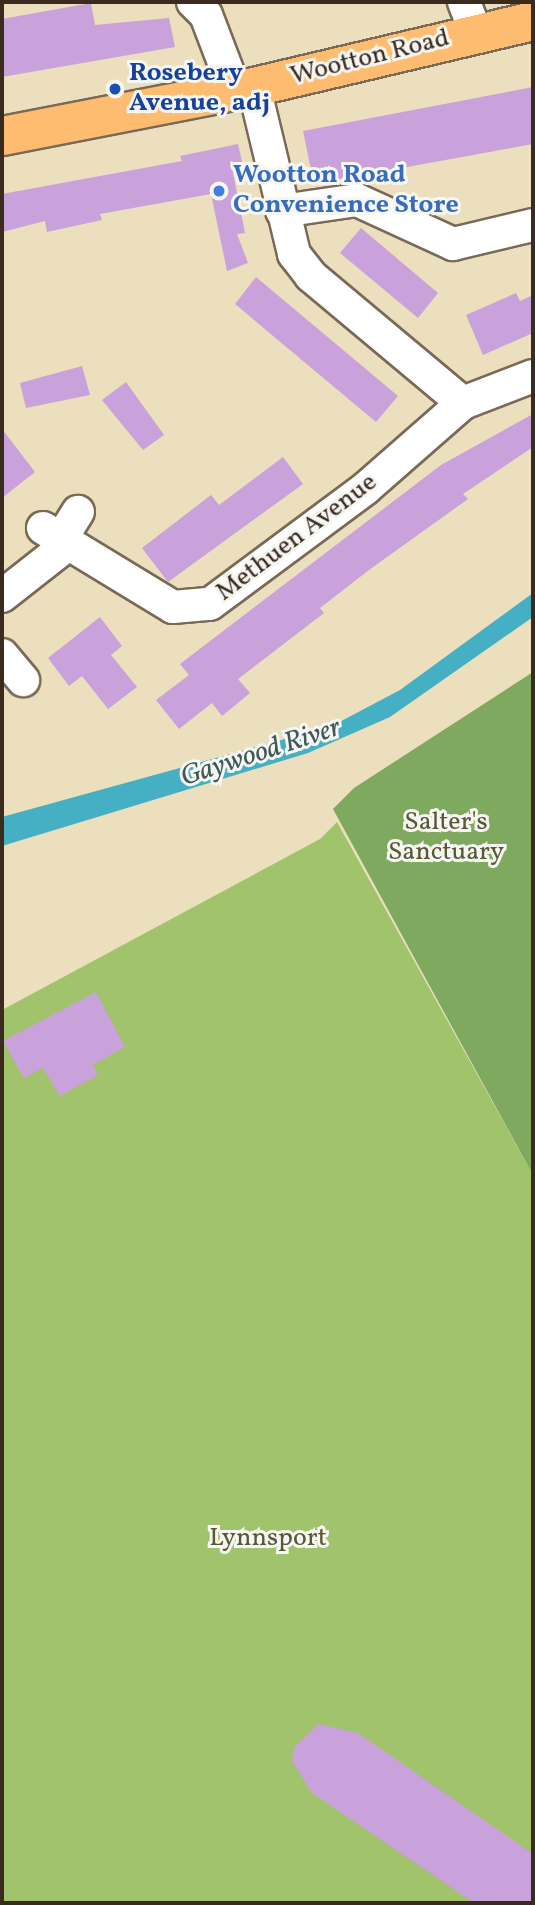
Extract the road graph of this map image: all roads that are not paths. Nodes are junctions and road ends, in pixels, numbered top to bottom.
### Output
1 (193, 2) edge
2 (470, 17) edge
3 (533, 21) edge
4 (245, 89) junction
5 (2, 136) edge
6 (282, 211) junction
7 (533, 225) edge
8 (533, 376) edge
9 (463, 403) junction
10 (78, 512) dead end
11 (57, 537) junction
12 (2, 596) edge
13 (2, 655) edge
14 (23, 680) dead end

1 - 4 street
2 - 3 main road, Wootton Road
2 - 4 main road, Wootton Road
4 - 5 main road, Wootton Road
4 - 6 street
6 - 7 street
6 - 9 street
8 - 9 street, Methuen Avenue
9 - 11 street, Methuen Avenue
10 - 11 street
11 - 12 street
13 - 14 street

